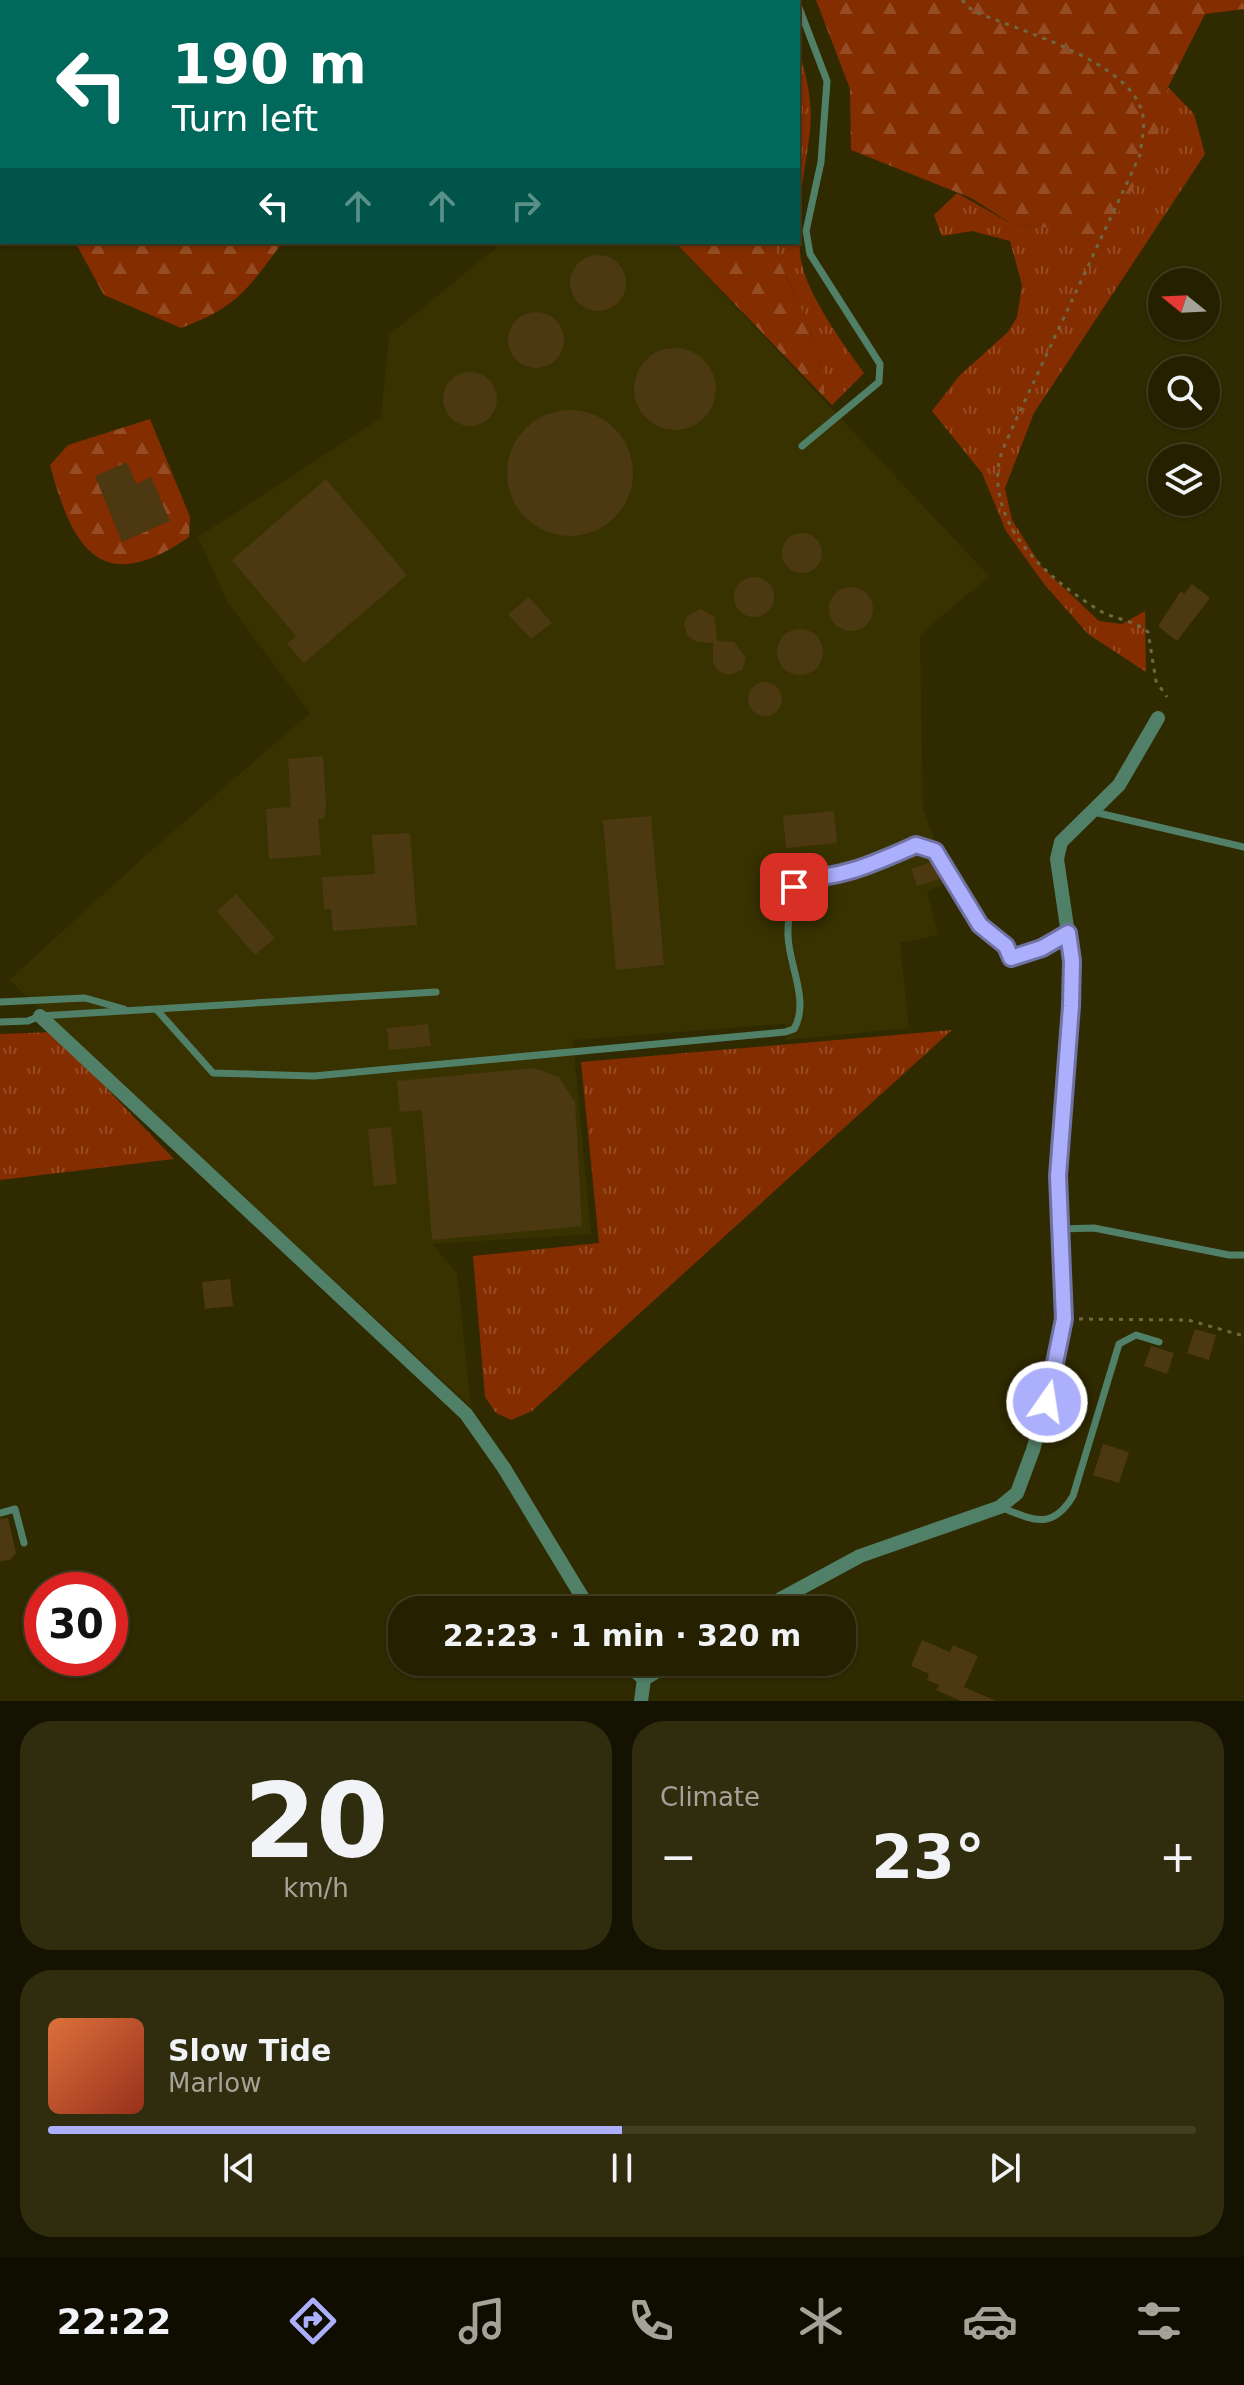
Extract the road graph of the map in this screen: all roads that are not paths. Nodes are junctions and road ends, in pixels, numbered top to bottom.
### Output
1 (800, 10) edge
2 (802, 446) dead end
3 (1158, 718) dead end
4 (1094, 812) junction
5 (1244, 847) edge
6 (1068, 933) junction
7 (436, 992) dead end
8 (0, 1002) edge
9 (157, 1010) junction
10 (132, 1012) junction
11 (40, 1016) junction
12 (0, 1022) edge
13 (1059, 1229) junction
14 (1244, 1255) edge
15 (1159, 1342) dead end
16 (1000, 1507) junction
17 (0, 1513) edge
18 (24, 1543) dead end
19 (582, 1596) edge
20 (786, 1596) edge
21 (640, 1676) edge
22 (649, 1676) edge
23 (644, 1679) junction
24 (641, 1701) edge

1 - 2 lane
3 - 4 street
4 - 5 lane
4 - 6 street
6 - 9 lane
6 - 13 street
7 - 9 lane
8 - 10 lane
9 - 10 lane
10 - 11 lane
11 - 12 lane
11 - 19 street
13 - 14 lane
13 - 16 street
15 - 16 lane
16 - 20 street
17 - 18 lane
21 - 23 street
22 - 23 street
23 - 24 street

